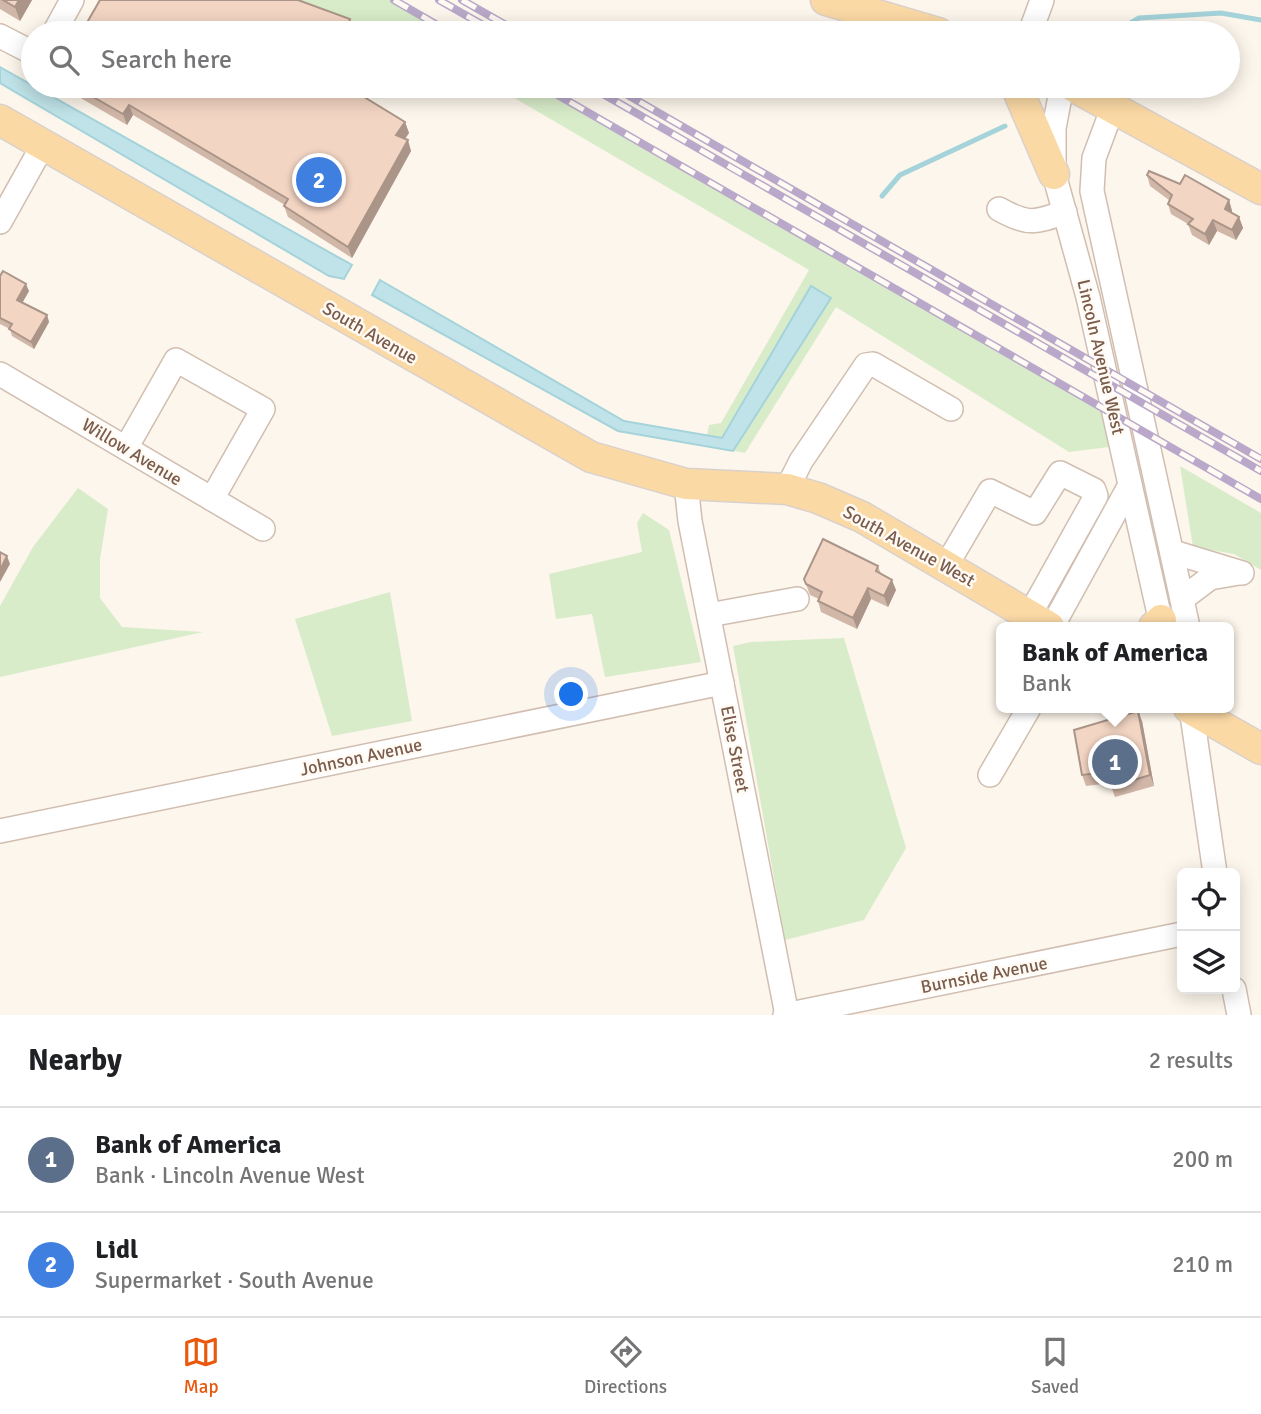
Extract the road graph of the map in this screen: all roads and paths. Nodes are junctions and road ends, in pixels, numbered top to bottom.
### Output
1 (72, 0) edge
2 (829, 0) edge
3 (1042, 0) edge
4 (61, 21) edge
5 (898, 21) edge
6 (1034, 21) edge
7 (0, 36) edge
8 (21, 47) edge
9 (1021, 98) edge
10 (1060, 98) edge
11 (1096, 98) edge
12 (1113, 107) junction
13 (0, 120) edge
14 (43, 145) junction
15 (1054, 174) junction
16 (1261, 189) edge
17 (999, 209) dead end
18 (1065, 212) junction
19 (0, 222) edge
20 (0, 374) edge
21 (951, 409) dead end
22 (126, 448) junction
23 (686, 484) junction
24 (1130, 485) junction
25 (774, 489) junction
26 (212, 499) junction
27 (263, 529) dead end
28 (1105, 532) junction
29 (1142, 536) junction
30 (1173, 552) junction
31 (946, 566) junction
32 (797, 599) dead end
33 (1182, 599) junction
34 (709, 615) junction
35 (1041, 622) edge
36 (1043, 622) edge
37 (1044, 622) edge
38 (1165, 622) edge
39 (1168, 622) edge
40 (722, 683) junction
41 (1026, 713) edge
42 (1192, 713) edge
43 (1200, 713) edge
44 (1261, 749) edge
45 (990, 775) dead end
46 (0, 831) edge
47 (1214, 868) edge
48 (1177, 935) edge
49 (1235, 994) edge
50 (786, 1015) edge
51 (1239, 1015) edge

1 - 4 street
2 - 5 main road
3 - 6 street
7 - 8 street
9 - 15 main road
10 - 15 street, Lincoln Avenue West
11 - 12 main road
12 - 16 main road
12 - 30 street, Lincoln Avenue West
13 - 14 main road, South Avenue
14 - 19 street
14 - 23 main road, South Avenue
15 - 18 street, Lincoln Avenue West
17 - 18 street
18 - 24 street, Lincoln Avenue West
20 - 22 street, Willow Avenue
21 - 25 street
22 - 26 street, Willow Avenue
22 - 26 street
23 - 25 main road, South Avenue
23 - 34 street, Elise Street
24 - 28 street
24 - 29 street, Lincoln Avenue West
25 - 31 main road, South Avenue West
26 - 27 street, Willow Avenue
28 - 29 street
28 - 37 street
29 - 38 street, Lincoln Avenue West
30 - 33 street, Lincoln Avenue West
30 - 33 street
31 - 35 main road, South Avenue West
31 - 36 street
32 - 34 street
33 - 39 street, Lincoln Avenue West
34 - 40 street, Elise Street
40 - 46 street, Johnson Avenue
40 - 50 street, Elise Street
41 - 45 street
42 - 47 street
43 - 44 main road
48 - 50 street, Burnside Avenue
49 - 51 street

